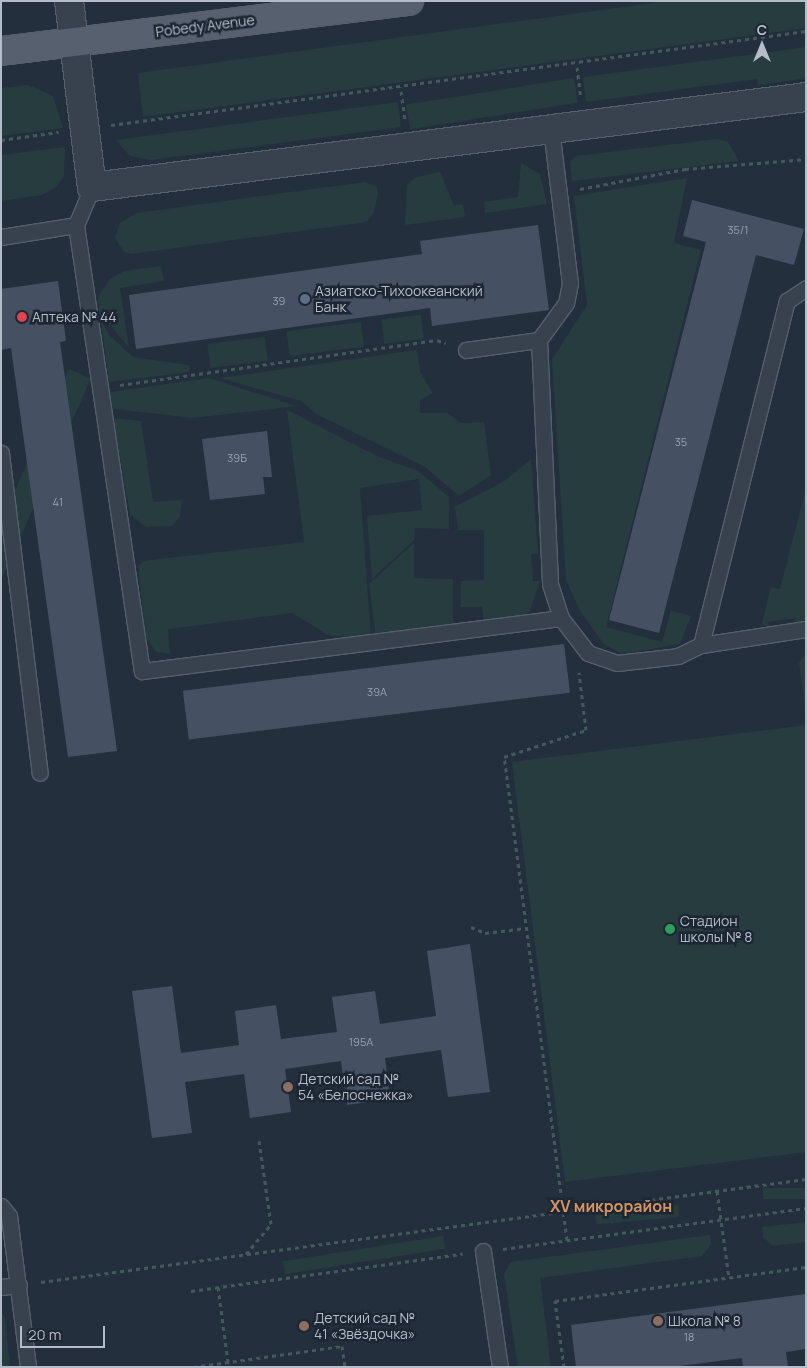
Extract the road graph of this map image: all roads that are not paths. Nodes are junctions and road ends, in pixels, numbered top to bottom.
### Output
1 (69, 1) edge
2 (409, 1) edge
3 (74, 42) junction
4 (1, 51) edge
5 (806, 97) edge
6 (550, 129) junction
7 (92, 187) junction
8 (76, 225) junction
9 (1, 236) edge
10 (806, 288) edge
11 (539, 340) junction
12 (466, 350) road end
13 (1, 453) edge
14 (561, 618) junction
15 (806, 629) edge
16 (701, 645) junction
17 (40, 773) dead end
18 (1, 1206) edge
19 (483, 1251) dead end
20 (19, 1285) junction
21 (1, 1287) edge
22 (28, 1367) edge
23 (500, 1367) edge

1 - 3 street
2 - 3 main road, Pobedy Avenue
3 - 4 main road, Pobedy Avenue
3 - 7 street
5 - 6 street
6 - 7 street
6 - 11 lane
7 - 8 lane
8 - 9 lane
8 - 14 lane
10 - 16 lane
11 - 12 lane
11 - 14 lane
13 - 17 lane
14 - 16 lane
15 - 16 lane
18 - 20 lane
19 - 23 lane
20 - 21 lane
20 - 22 lane

